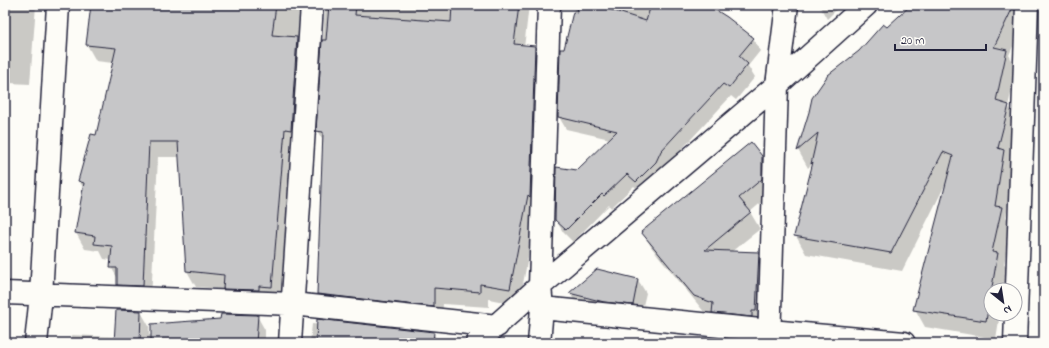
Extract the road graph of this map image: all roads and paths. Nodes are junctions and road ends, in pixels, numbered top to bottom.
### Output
1 (58, 5) edge
2 (312, 5) edge
3 (549, 5) edge
4 (787, 5) edge
5 (866, 5) edge
6 (1027, 5) edge
7 (776, 85) junction
8 (540, 286) junction
9 (5, 293) edge
10 (41, 295) junction
11 (293, 304) junction
12 (542, 308) junction
13 (497, 326) junction
14 (769, 337) edge
15 (36, 343) edge
16 (290, 343) edge
17 (477, 343) edge
18 (539, 343) edge
19 (904, 343) edge
20 (1015, 343) edge

1 - 10 street
2 - 11 street
3 - 8 street
4 - 7 street
5 - 7 street
6 - 20 street
7 - 8 street
7 - 14 street
8 - 12 street
8 - 13 street
9 - 10 street
10 - 11 street
10 - 15 street
11 - 13 street
11 - 16 street
12 - 14 street
12 - 18 street
13 - 17 street
14 - 19 street

